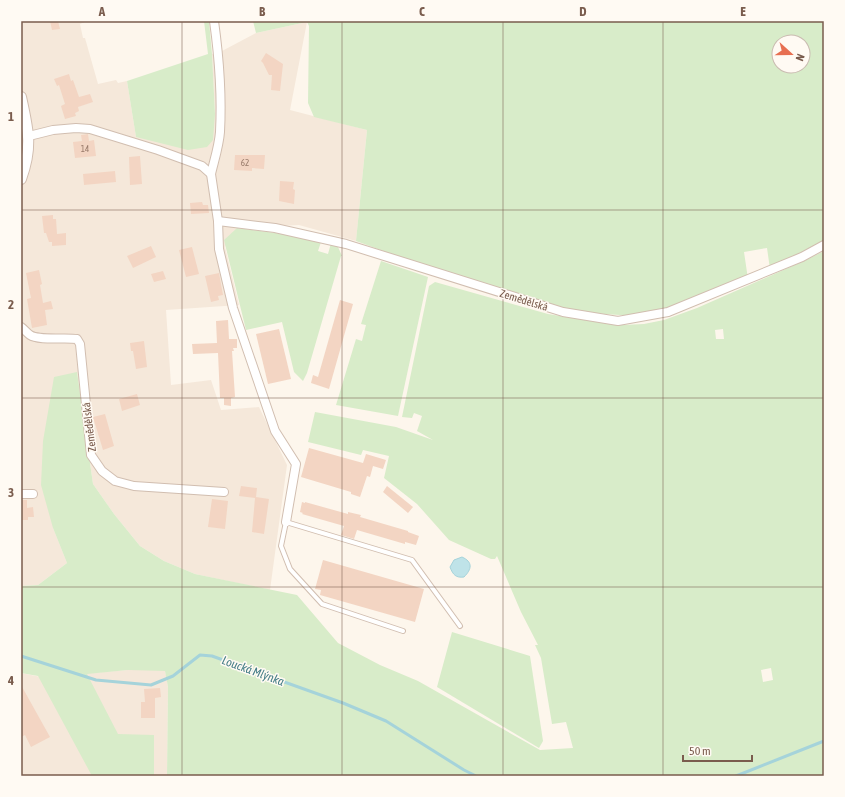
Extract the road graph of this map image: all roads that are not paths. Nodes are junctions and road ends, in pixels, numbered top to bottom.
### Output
1 (214, 21) edge
2 (21, 97) edge
3 (29, 136) junction
4 (211, 174) junction
5 (21, 179) edge
6 (218, 221) junction
7 (824, 245) edge
8 (21, 327) edge
9 (224, 492) dead end
10 (21, 494) edge
11 (34, 494) dead end
12 (286, 522) junction
13 (460, 626) dead end
14 (402, 631) dead end

1 - 4 street
2 - 3 street
3 - 4 street
3 - 5 street
4 - 6 street
6 - 7 street, Zemědělská
6 - 12 street
8 - 9 street, Zemědělská
10 - 11 street
12 - 13 lane
12 - 14 lane

